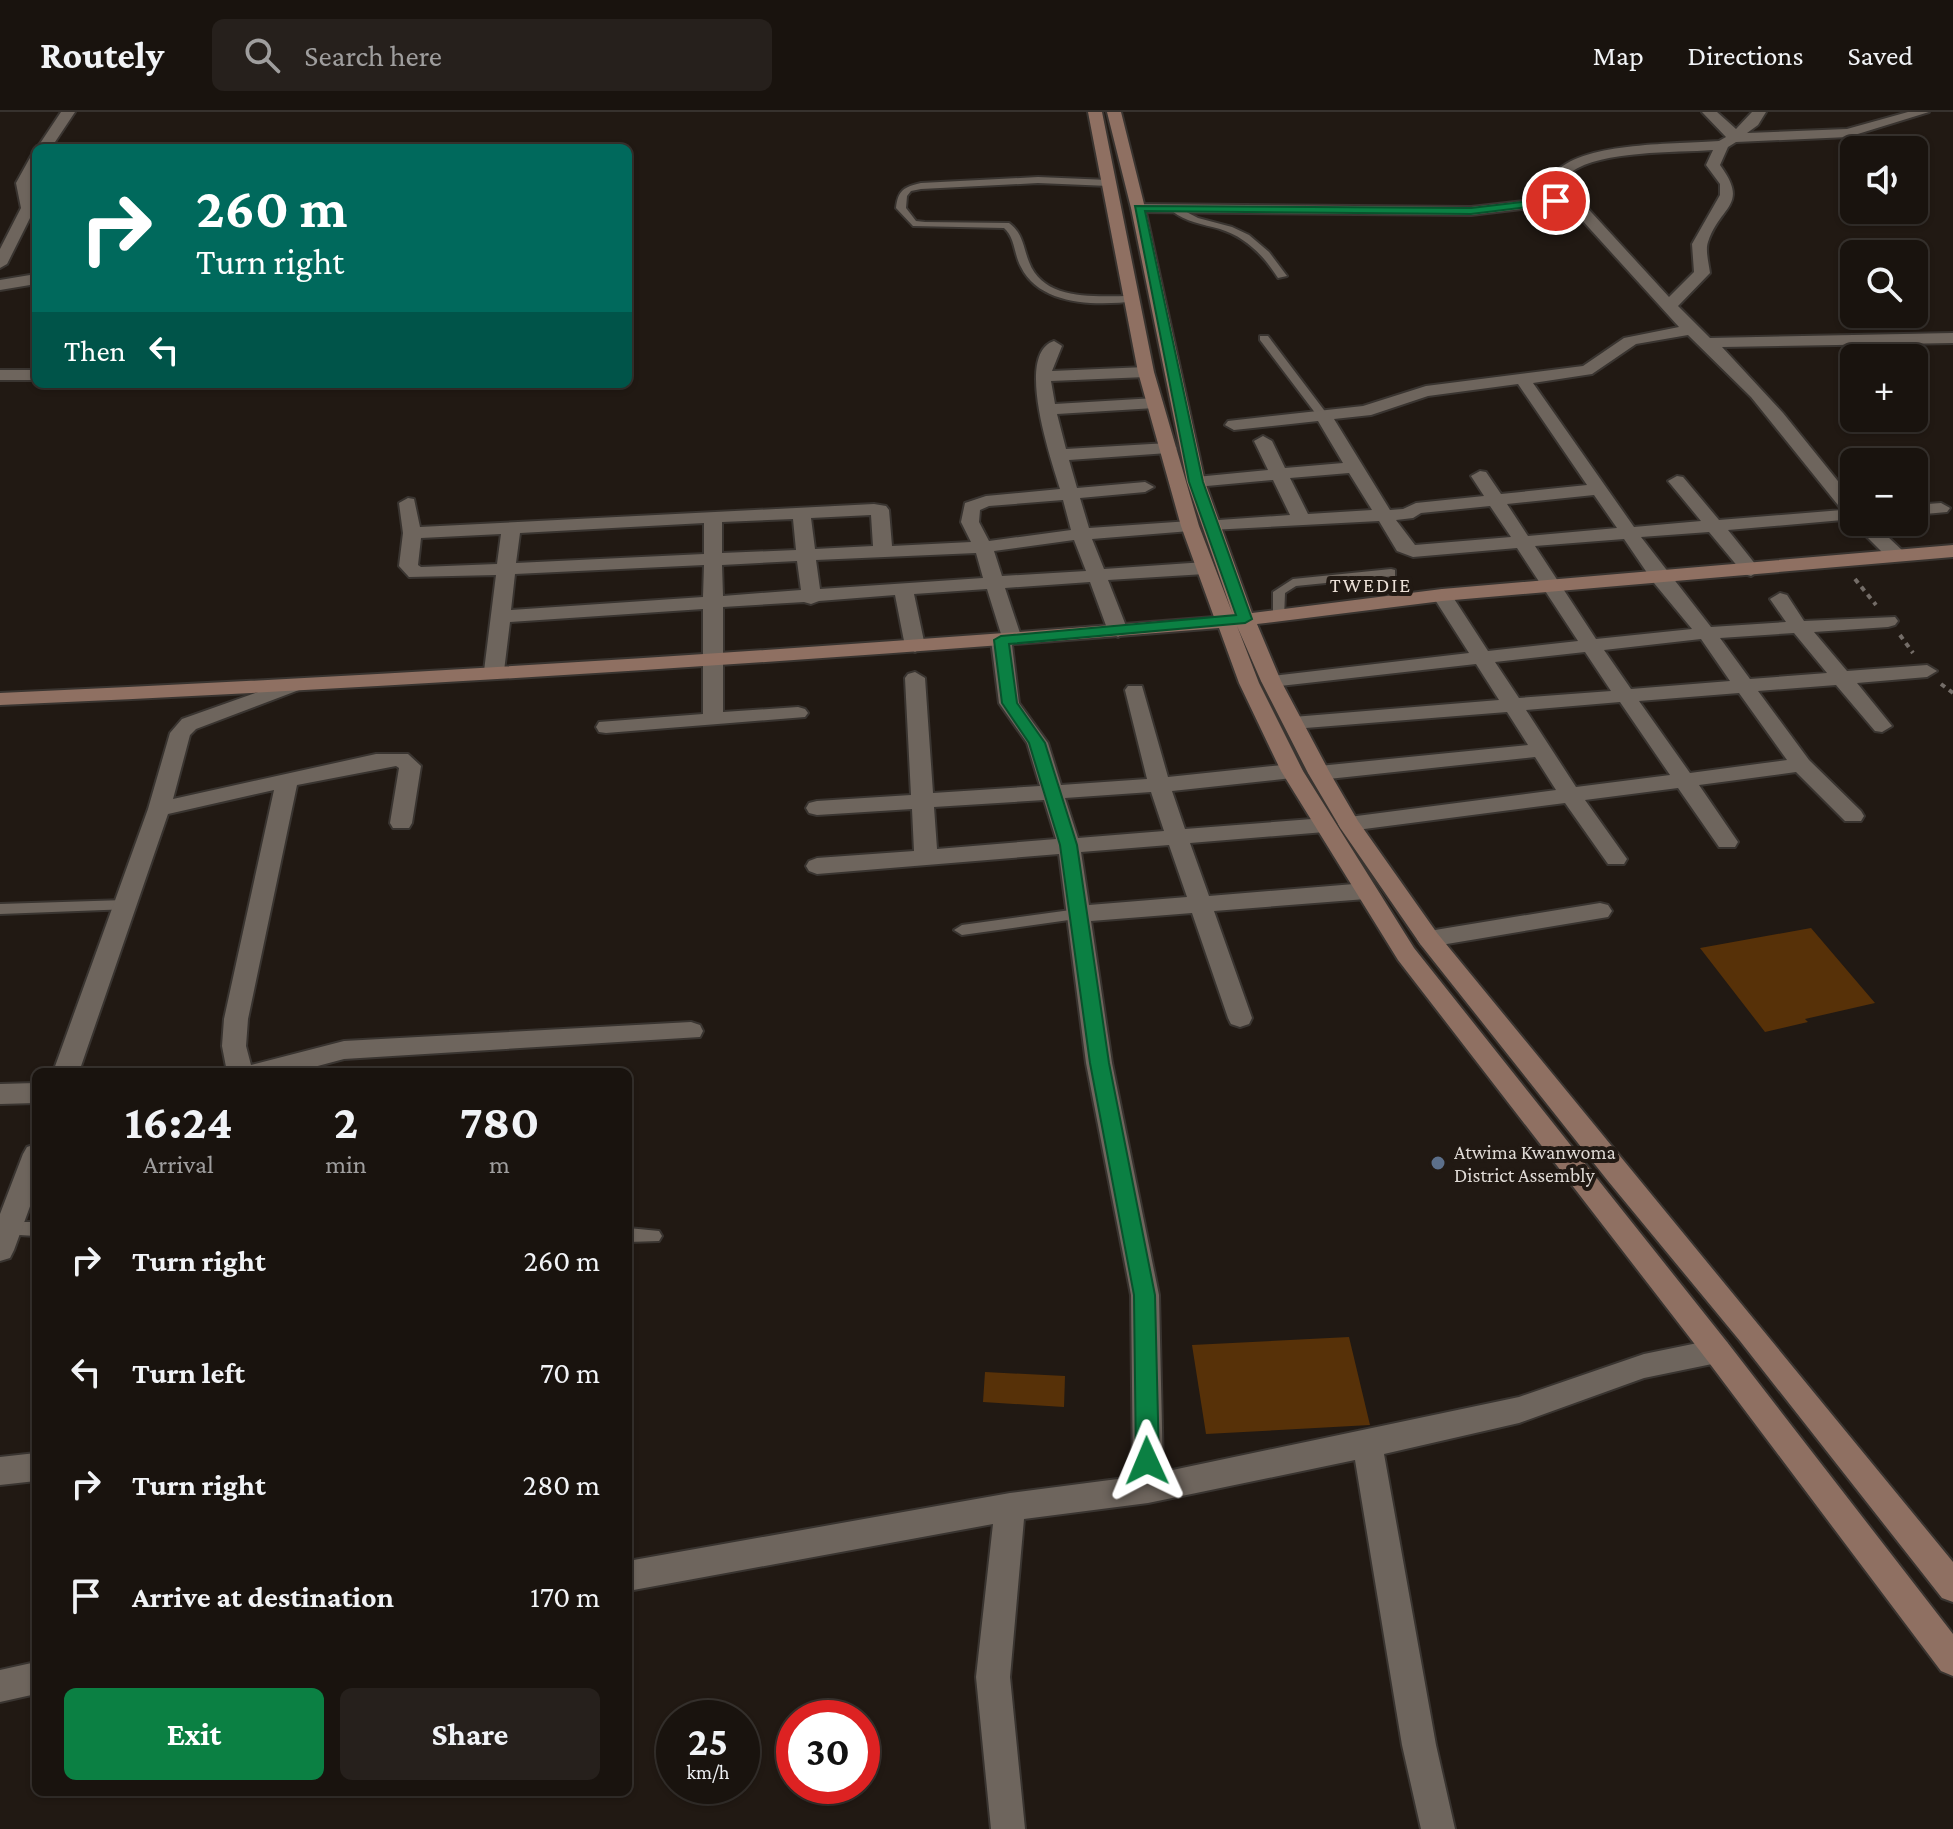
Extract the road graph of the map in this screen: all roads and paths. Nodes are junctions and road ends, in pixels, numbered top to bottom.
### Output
1 (68, 112) edge
2 (1095, 112) edge
3 (1114, 112) edge
4 (1709, 112) edge
5 (1759, 112) edge
6 (1922, 112) edge
7 (1728, 142) junction
8 (47, 144) edge
9 (32, 165) edge
10 (1109, 183) junction
11 (1566, 201) junction
12 (1138, 208) junction
13 (1175, 209) junction
14 (0, 264) edge
15 (1282, 276) dead end
16 (32, 280) edge
17 (0, 285) edge
18 (1131, 299) junction
19 (1670, 305) junction
20 (1691, 330) junction
21 (1264, 338) dead end
22 (1953, 338) edge
23 (1707, 343) junction
24 (1054, 346) dead end
25 (1146, 372) junction
26 (0, 375) edge
27 (32, 375) edge
28 (1042, 376) junction
29 (1522, 379) junction
30 (1155, 403) junction
31 (1047, 410) junction
32 (1323, 416) junction
33 (1234, 425) dead end
34 (1263, 441) dead end
35 (1168, 448) junction
36 (1059, 455) junction
37 (1354, 467) junction
38 (1281, 474) junction
39 (1480, 476) dead end
40 (1677, 481) dead end
41 (1196, 482) junction
42 (1145, 487) dead end
43 (1598, 489) junction
44 (1070, 494) junction
45 (1840, 496) edge
46 (1496, 500) junction
47 (408, 503) dead end
48 (1941, 508) dead end
49 (1928, 509) edge
50 (801, 513) junction
51 (1840, 514) edge
52 (1384, 516) junction
53 (713, 517) junction
54 (1302, 521) junction
55 (1211, 525) junction
56 (1713, 525) junction
57 (1190, 526) junction
58 (511, 528) junction
59 (1631, 531) junction
60 (412, 533) junction
61 (1081, 534) junction
62 (1876, 536) edge
63 (1522, 542) junction
64 (983, 547) junction
65 (1953, 551) edge
66 (883, 552) junction
67 (806, 556) junction
68 (1897, 556) junction
69 (712, 561) junction
70 (1205, 568) junction
71 (507, 569) junction
72 (1751, 570) junction
73 (1391, 573) dead end
74 (1098, 577) junction
75 (1661, 579) junction
76 (994, 585) junction
77 (1553, 588) junction
78 (904, 591) junction
79 (1442, 595) junction
80 (811, 598) junction
81 (1780, 599) dead end
82 (710, 603) junction
83 (1279, 615) junction
84 (499, 617) junction
85 (1235, 620) junction
86 (1888, 621) dead end
87 (1799, 627) junction
88 (1118, 631) junction
89 (1706, 633) junction
90 (1006, 640) junction
91 (1590, 645) junction
92 (915, 646) junction
93 (711, 658) junction
94 (1483, 658) junction
95 (494, 671) junction
96 (1927, 671) dead end
97 (1841, 677) junction
98 (915, 678) dead end
99 (1271, 681) junction
100 (1742, 685) junction
101 (292, 686) junction
102 (1135, 690) dead end
103 (1624, 693) junction
104 (0, 699) edge
105 (1512, 703) junction
106 (798, 713) dead end
107 (713, 719) junction
108 (1293, 723) junction
109 (1882, 726) dead end
110 (606, 727) dead end
111 (1541, 750) junction
112 (1801, 765) junction
113 (1306, 772) junction
114 (287, 780) junction
115 (1684, 781) junction
116 (1159, 785) junction
117 (1054, 792) junction
118 (1571, 796) junction
119 (923, 801) junction
120 (817, 808) dead end
121 (159, 809) junction
122 (1853, 816) dead end
123 (401, 823) dead end
124 (1337, 824) junction
125 (1178, 838) junction
126 (1727, 842) dead end
127 (1069, 845) junction
128 (926, 858) junction
129 (1616, 859) dead end
130 (817, 866) dead end
131 (1366, 891) junction
132 (1200, 904) junction
133 (125, 905) junction
134 (0, 909) edge
135 (1600, 911) dead end
136 (1078, 914) junction
137 (962, 930) dead end
138 (1429, 939) junction
139 (1240, 1018) dead end
140 (691, 1031) dead end
141 (67, 1068) edge
142 (239, 1068) edge
143 (274, 1068) edge
144 (32, 1093) edge
145 (0, 1094) edge
146 (32, 1165) edge
147 (32, 1230) edge
148 (632, 1235) edge
149 (653, 1236) dead end
150 (4, 1240) edge
151 (1717, 1351) junction
152 (1367, 1444) junction
153 (32, 1467) edge
154 (0, 1471) edge
155 (1148, 1489) junction
156 (1010, 1507) junction
157 (632, 1575) edge
158 (1953, 1587) edge
159 (1953, 1660) edge
160 (32, 1679) edge
161 (0, 1686) edge
162 (1008, 1829) edge
163 (1438, 1829) edge

1 - 8 street
2 - 10 street
3 - 12 street
4 - 7 street
5 - 7 street
6 - 7 street
7 - 11 street
7 - 19 street
9 - 14 street
10 - 18 street
10 - 18 lane
11 - 13 street
11 - 19 street
12 - 13 street
12 - 41 street
13 - 15 lane
16 - 17 street
18 - 25 street
19 - 20 street
20 - 23 street
20 - 29 street
21 - 32 lane
22 - 23 street
23 - 45 street
24 - 28 street
25 - 28 street
25 - 30 street
26 - 27 street
28 - 31 street
29 - 32 street
29 - 43 street
30 - 31 street
30 - 35 street
31 - 36 street
32 - 33 street
32 - 37 street
34 - 38 street
35 - 36 street
35 - 57 street
36 - 44 street
37 - 38 street
37 - 52 street
38 - 41 street
38 - 54 street
39 - 46 street
40 - 56 street
41 - 55 street
42 - 44 street
43 - 46 street
43 - 59 street
44 - 61 street
44 - 64 street
46 - 52 street
46 - 63 street
47 - 60 street
48 - 49 street
50 - 53 street
50 - 66 street
50 - 67 street
51 - 56 street
52 - 54 street
52 - 63 street
53 - 58 street
53 - 69 street
54 - 55 street
55 - 85 street
56 - 59 street
56 - 72 street
57 - 61 street
57 - 70 street
58 - 60 street
58 - 71 street
59 - 63 street
59 - 75 street
60 - 71 street
61 - 64 street
61 - 74 street
62 - 68 street
63 - 77 street
64 - 66 street
64 - 76 street
65 - 68 street
66 - 67 street
67 - 69 street
67 - 80 street
68 - 72 street
69 - 71 street
69 - 82 street
70 - 74 street
70 - 85 street
71 - 84 street
72 - 75 street
73 - 83 lane
74 - 76 street
74 - 88 street
75 - 77 street
75 - 89 street
76 - 78 street
76 - 90 street
77 - 79 street
77 - 91 street
78 - 80 street
78 - 92 street
79 - 83 street
79 - 94 street
80 - 82 street
81 - 87 street
82 - 84 street
82 - 93 street
83 - 85 street
84 - 95 street
85 - 88 street
85 - 99 street
85 - 113 street
86 - 87 street
87 - 89 street
87 - 97 street
88 - 90 street
89 - 91 street
89 - 100 street
90 - 92 street
90 - 117 street
91 - 94 street
91 - 103 street
92 - 93 street
93 - 95 street
93 - 107 street
94 - 99 street
94 - 105 street
95 - 101 street
96 - 97 street
97 - 100 street
97 - 109 street
98 - 119 street
99 - 108 street
100 - 103 street
100 - 112 street
101 - 104 street
101 - 121 street
102 - 116 street
103 - 105 street
103 - 115 street
105 - 108 street
105 - 111 street
106 - 107 street
107 - 110 street
108 - 113 street
111 - 113 street
111 - 118 street
112 - 115 street
112 - 122 street
113 - 116 street
113 - 124 street
114 - 121 street
114 - 123 street
114 - 142 street
115 - 118 street
115 - 126 street
116 - 117 street
116 - 125 street
117 - 119 street
117 - 127 street
118 - 124 street
118 - 129 street
119 - 120 street
119 - 128 street
121 - 133 street
124 - 125 street
124 - 131 street
124 - 138 street
125 - 127 street
125 - 132 street
127 - 128 street
127 - 136 street
128 - 130 street
131 - 132 street
131 - 151 street
132 - 136 street
132 - 139 street
133 - 134 lane
133 - 141 street
135 - 138 street
136 - 137 lane
136 - 155 street
138 - 158 street
140 - 143 street
144 - 145 street
146 - 150 street
147 - 150 lane
148 - 149 lane
151 - 152 street
151 - 159 street
152 - 155 street
152 - 163 street
153 - 154 street
155 - 156 street
156 - 157 street
156 - 162 street
160 - 161 street

